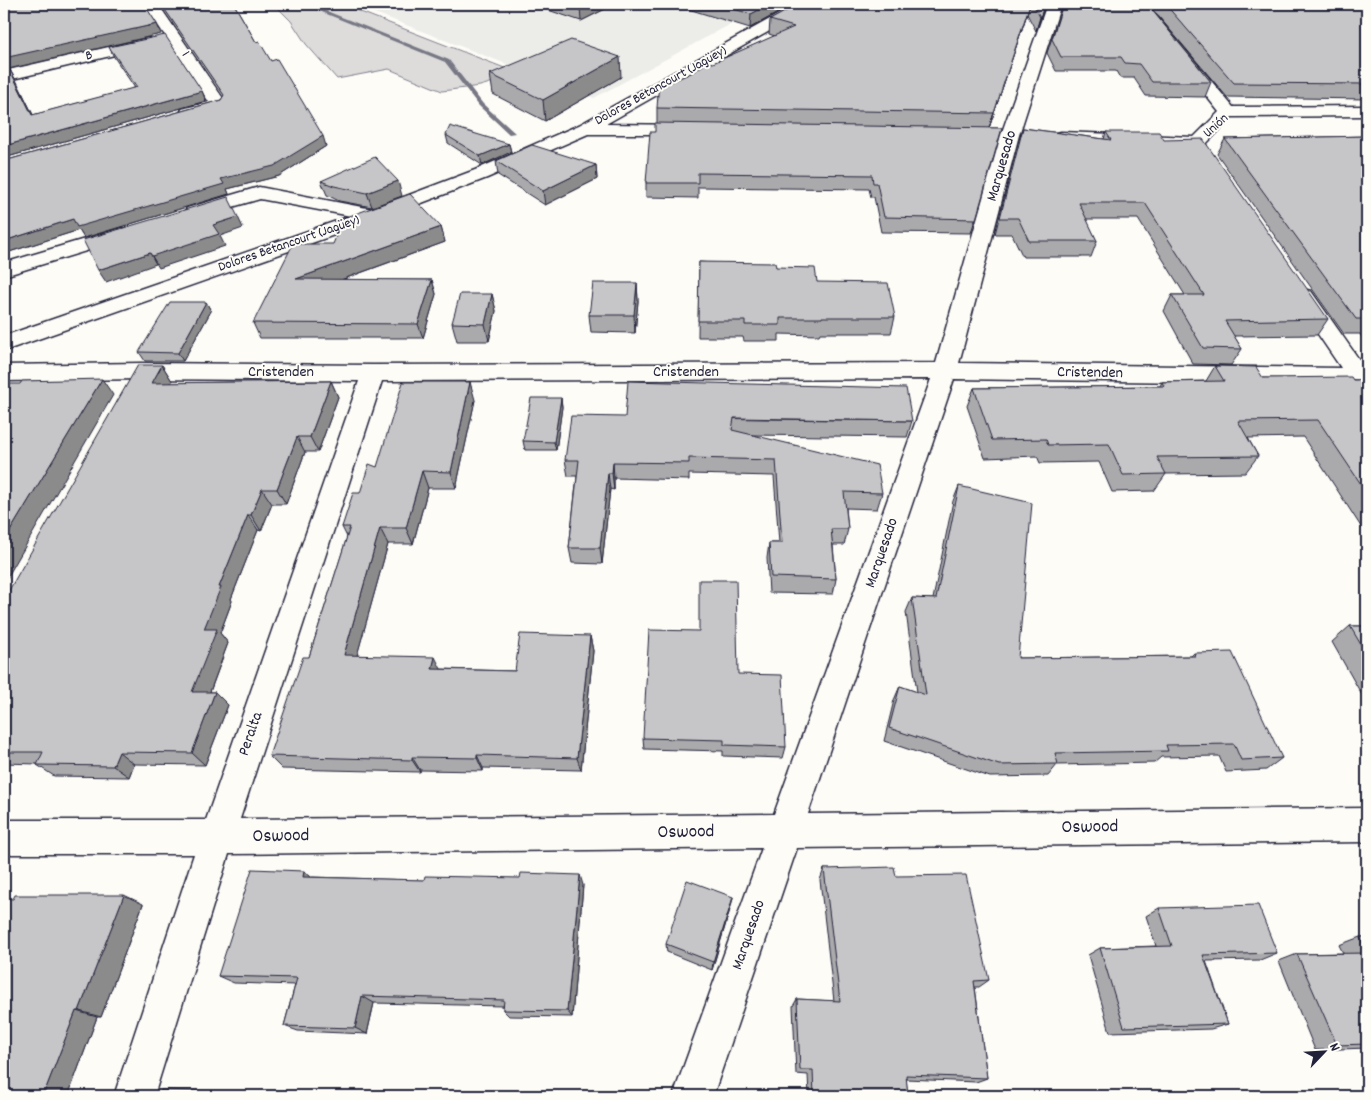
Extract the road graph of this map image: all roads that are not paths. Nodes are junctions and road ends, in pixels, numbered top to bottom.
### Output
1 (151, 4) edge
2 (807, 4) edge
3 (1054, 4) edge
4 (1140, 4) edge
5 (174, 37) junction
6 (4, 76) edge
7 (1367, 111) edge
8 (1228, 112) junction
9 (172, 118) edge
10 (585, 128) junction
11 (704, 130) edge
12 (1049, 136) edge
13 (373, 215) junction
14 (174, 219) edge
15 (136, 230) edge
16 (4, 270) edge
17 (1292, 279) edge
18 (4, 344) edge
19 (140, 371) junction
20 (945, 372) junction
21 (4, 373) edge
22 (373, 373) junction
23 (1364, 380) edge
24 (126, 397) edge
25 (1367, 825) edge
26 (786, 832) junction
27 (4, 837) edge
28 (217, 837) junction
29 (134, 1096) edge
30 (693, 1096) edge

1 - 5 street, 1
2 - 10 street, Dolores Betancourt (Jagüey)
3 - 20 street, Marquesado
4 - 8 street
5 - 6 street, B
5 - 9 street, 1
7 - 8 street, Unión
8 - 12 street, Unión
10 - 11 street
10 - 13 street, Dolores Betancourt (Jagüey)
13 - 14 street
13 - 18 street, Dolores Betancourt (Jagüey)
15 - 16 street
17 - 23 street
19 - 21 street, Cristenden
19 - 22 street, Cristenden
19 - 24 street
20 - 22 street, Cristenden
20 - 23 street, Cristenden
20 - 26 street, Marquesado
22 - 28 street, Peralta
25 - 26 street, Oswood
26 - 28 street, Oswood
26 - 30 street, Marquesado
27 - 28 street, Oswood
28 - 29 street, Peralta

